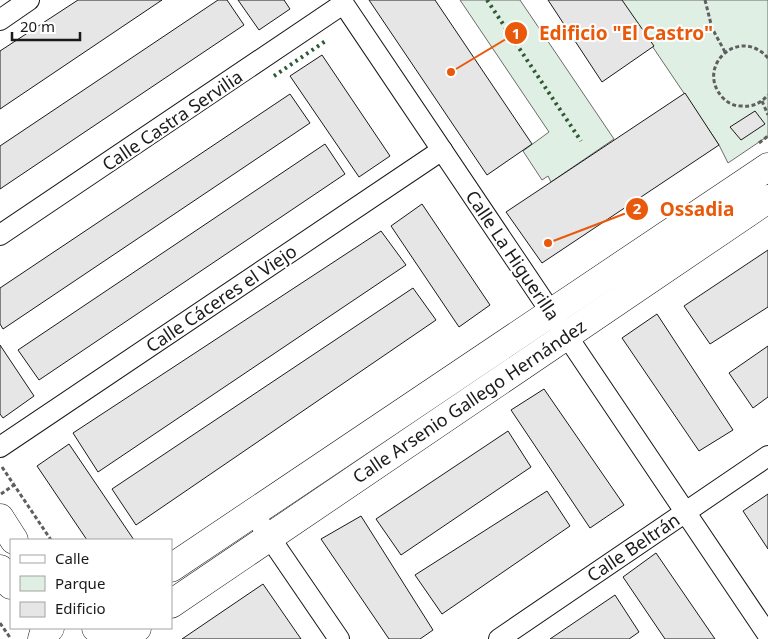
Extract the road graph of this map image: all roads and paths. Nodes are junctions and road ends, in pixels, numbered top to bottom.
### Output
1 (29, 0) edge
2 (705, 0) edge
3 (342, 2) edge
4 (0, 20) edge
5 (725, 52) junction
6 (768, 58) edge
7 (768, 95) edge
8 (762, 101) junction
9 (768, 115) edge
10 (442, 150) junction
11 (768, 166) edge
12 (768, 199) edge
13 (0, 235) edge
14 (552, 313) junction
15 (566, 335) junction
16 (0, 447) edge
17 (768, 456) edge
18 (0, 464) edge
19 (14, 485) junction
20 (0, 494) edge
21 (685, 512) junction
22 (252, 513) junction
23 (0, 518) edge
24 (270, 538) junction
25 (13, 539) edge
26 (50, 539) edge
27 (172, 567) edge
28 (0, 569) edge
29 (10, 584) edge
30 (172, 603) edge
31 (0, 623) edge
32 (97, 629) edge
33 (136, 629) edge
34 (768, 635) edge
35 (11, 639) edge
36 (104, 639) edge
37 (122, 639) edge
38 (339, 639) edge
39 (499, 639) edge

1 - 4 street
2 - 5 path
3 - 10 street, Calle La Higuerilla
3 - 13 street, Calle Castra Servilia
5 - 6 path
5 - 8 path
7 - 8 path
8 - 9 path
10 - 14 street, Calle La Higuerilla
10 - 16 street, Calle Cáceres el Viejo
11 - 14 main road, Calle Arsenio Gallego Hernández
12 - 15 main road, Calle Arsenio Gallego Hernández
14 - 15 street, Calle La Higuerilla
14 - 22 main road, Calle Arsenio Gallego Hernández
15 - 21 street, Calle La Higuerilla
15 - 24 main road, Calle Arsenio Gallego Hernández
17 - 21 street, Calle Beltrán
18 - 19 path
19 - 20 path
19 - 26 path
21 - 34 street, Calle La Higuerilla
21 - 39 street, Calle Beltrán
22 - 24 street
22 - 27 main road, Calle Arsenio Gallego Hernández
23 - 25 main road
24 - 30 main road, Calle Arsenio Gallego Hernández
24 - 38 street
28 - 29 main road
31 - 35 path
32 - 36 main road
33 - 37 main road

